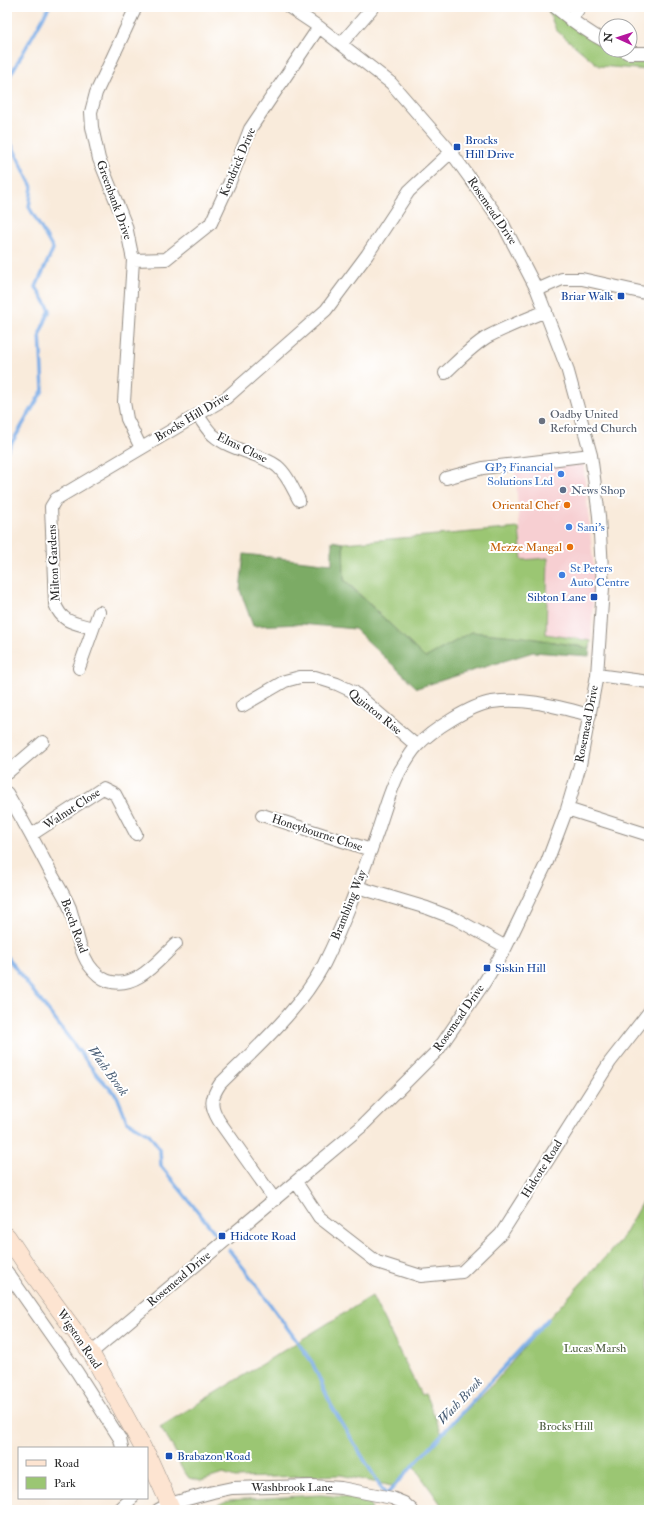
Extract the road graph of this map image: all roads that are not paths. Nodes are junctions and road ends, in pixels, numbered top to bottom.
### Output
1 (136, 7) edge
2 (289, 7) edge
3 (373, 7) edge
4 (555, 7) edge
5 (580, 7) edge
6 (570, 20) junction
7 (319, 27) junction
8 (598, 37) edge
9 (341, 44) junction
10 (638, 53) edge
11 (649, 53) edge
12 (451, 152) junction
13 (133, 260) junction
14 (537, 290) junction
15 (649, 294) edge
16 (546, 311) junction
17 (445, 373) dead end
18 (198, 416) junction
19 (141, 448) junction
20 (591, 456) junction
21 (446, 478) dead end
22 (56, 499) joint
23 (298, 500) dead end
24 (99, 612) dead end
25 (93, 628) junction
26 (79, 668) dead end
27 (597, 676) junction
28 (649, 682) edge
29 (242, 706) dead end
30 (590, 715) junction
31 (43, 742) dead end
32 (417, 746) junction
33 (7, 773) edge
34 (7, 793) edge
35 (567, 809) junction
36 (262, 815) dead end
37 (136, 834) dead end
38 (31, 835) junction
39 (649, 835) edge
40 (371, 850) junction
41 (357, 887) junction
42 (176, 944) dead end
43 (506, 947) junction
44 (649, 1012) edge
45 (296, 1182) junction
46 (275, 1200) junction
47 (7, 1236) edge
48 (27, 1266) junction
49 (9, 1275) edge
50 (91, 1353) junction
51 (122, 1447) edge
52 (141, 1447) edge
53 (148, 1462) edge
54 (131, 1499) edge
55 (166, 1508) edge
56 (119, 1510) edge
57 (412, 1510) edge

1 - 13 street, Greenbank Drive
2 - 7 street, Rosemead Drive
3 - 9 street
4 - 6 street
5 - 6 street
6 - 8 street
7 - 9 street, Rosemead Drive
7 - 13 street, Kendrick Drive
9 - 12 street, Rosemead Drive
10 - 11 street
12 - 14 street, Rosemead Drive
12 - 18 street, Brocks Hill Drive
13 - 19 street, Greenbank Drive
14 - 15 street
14 - 16 street, Rosemead Drive
16 - 17 street
16 - 20 street, Rosemead Drive
18 - 19 street, Brocks Hill Drive
18 - 23 street, Elms Close
19 - 22 street, Brocks Hill Drive
20 - 21 street
20 - 27 street, Rosemead Drive
22 - 25 street, Milton Gardens
24 - 25 street
25 - 26 street
27 - 28 street
27 - 30 street, Rosemead Drive
29 - 32 street, Quinton Rise
30 - 32 street, Brambling Way
30 - 35 street, Rosemead Drive
31 - 33 street
32 - 40 street, Brambling Way
34 - 38 street, Beech Road
35 - 39 street
35 - 43 street, Rosemead Drive
36 - 40 street, Honeybourne Close
37 - 38 street, Walnut Close
38 - 42 street, Beech Road
40 - 41 street, Brambling Way
41 - 43 street
41 - 46 street, Brambling Way
43 - 45 street, Rosemead Drive
44 - 45 street, Hidcote Road
45 - 46 street, Rosemead Drive
46 - 50 street, Rosemead Drive
47 - 48 main road, Wigston Road
48 - 49 street
48 - 50 main road, Wigston Road
49 - 51 street, Wigston Road
50 - 52 main road, Wigston Road
53 - 55 main road, Wigston Road
54 - 56 street
55 - 57 street, Washbrook Lane

